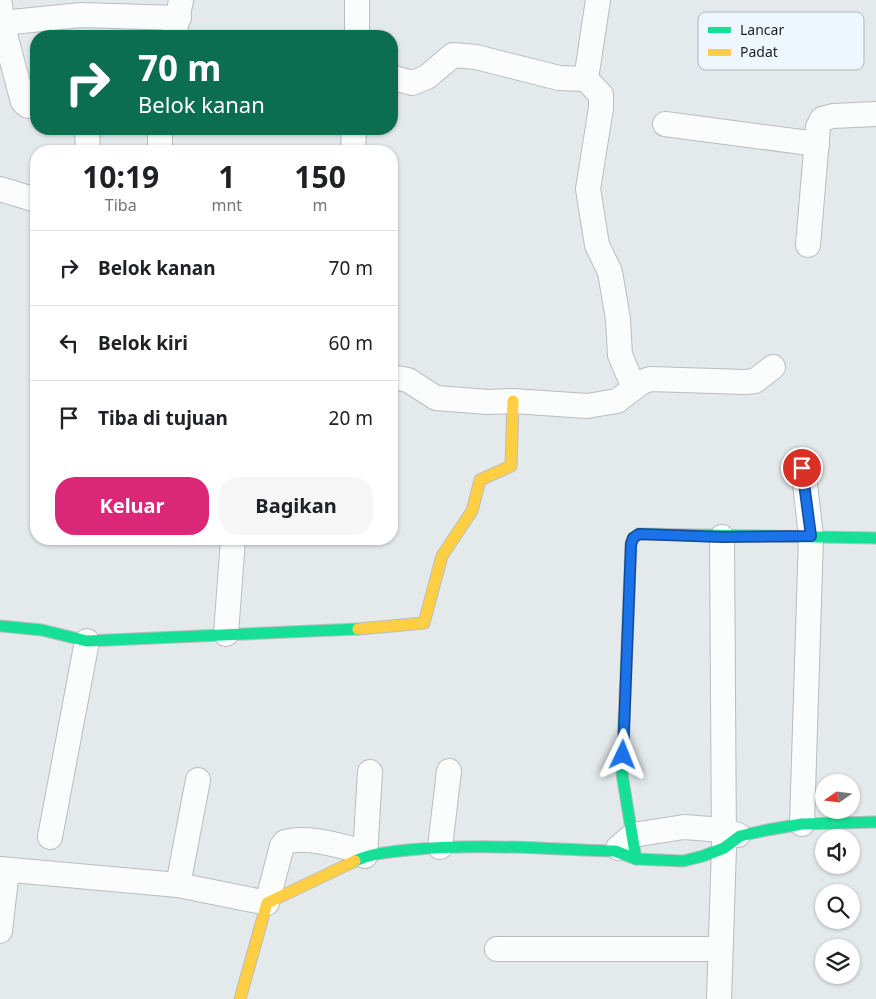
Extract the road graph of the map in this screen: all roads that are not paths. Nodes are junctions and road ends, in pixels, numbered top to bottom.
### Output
1 (357, 0) edge
2 (598, 0) edge
3 (81, 7) edge
4 (1, 14) edge
5 (178, 18) edge
6 (357, 30) edge
7 (398, 79) edge
8 (586, 79) junction
9 (30, 106) edge
10 (876, 114) edge
11 (665, 124) dead end
12 (817, 144) junction
13 (0, 190) edge
14 (30, 198) edge
15 (808, 245) dead end
16 (773, 366) dead end
17 (398, 378) edge
18 (634, 388) junction
19 (513, 400) junction
20 (802, 468) dead end
21 (811, 536) junction
22 (722, 537) junction
23 (876, 538) edge
24 (233, 545) edge
25 (0, 626) edge
26 (226, 634) junction
27 (87, 642) junction
28 (449, 771) dead end
29 (370, 772) dead end
30 (198, 780) dead end
31 (876, 822) edge
32 (802, 824) junction
33 (634, 835) junction
34 (50, 837) dead end
35 (729, 838) junction
36 (440, 847) junction
37 (365, 854) junction
38 (626, 855) junction
39 (3, 869) edge
40 (178, 885) junction
41 (267, 903) junction
42 (0, 931) edge
43 (497, 949) dead end
44 (719, 949) junction
45 (240, 999) edge
46 (719, 999) edge

1 - 6 street
2 - 8 street
3 - 4 street
3 - 5 street
4 - 9 street
7 - 8 street
8 - 18 street
10 - 12 street
11 - 12 street
12 - 15 street
13 - 14 street
16 - 18 street
17 - 19 street
18 - 19 street
19 - 26 street
20 - 21 street
21 - 22 street
21 - 23 street
21 - 32 street
22 - 33 street
22 - 35 street
24 - 26 street
25 - 27 street
26 - 27 street
27 - 34 street
28 - 36 street
29 - 37 street
30 - 40 street
31 - 32 street
32 - 35 street
33 - 35 street
33 - 38 street
35 - 38 street
35 - 44 street
36 - 37 street
36 - 38 street
37 - 41 street
37 - 41 street
39 - 40 street
39 - 42 street
40 - 41 street
41 - 45 street
43 - 44 street
44 - 46 street

